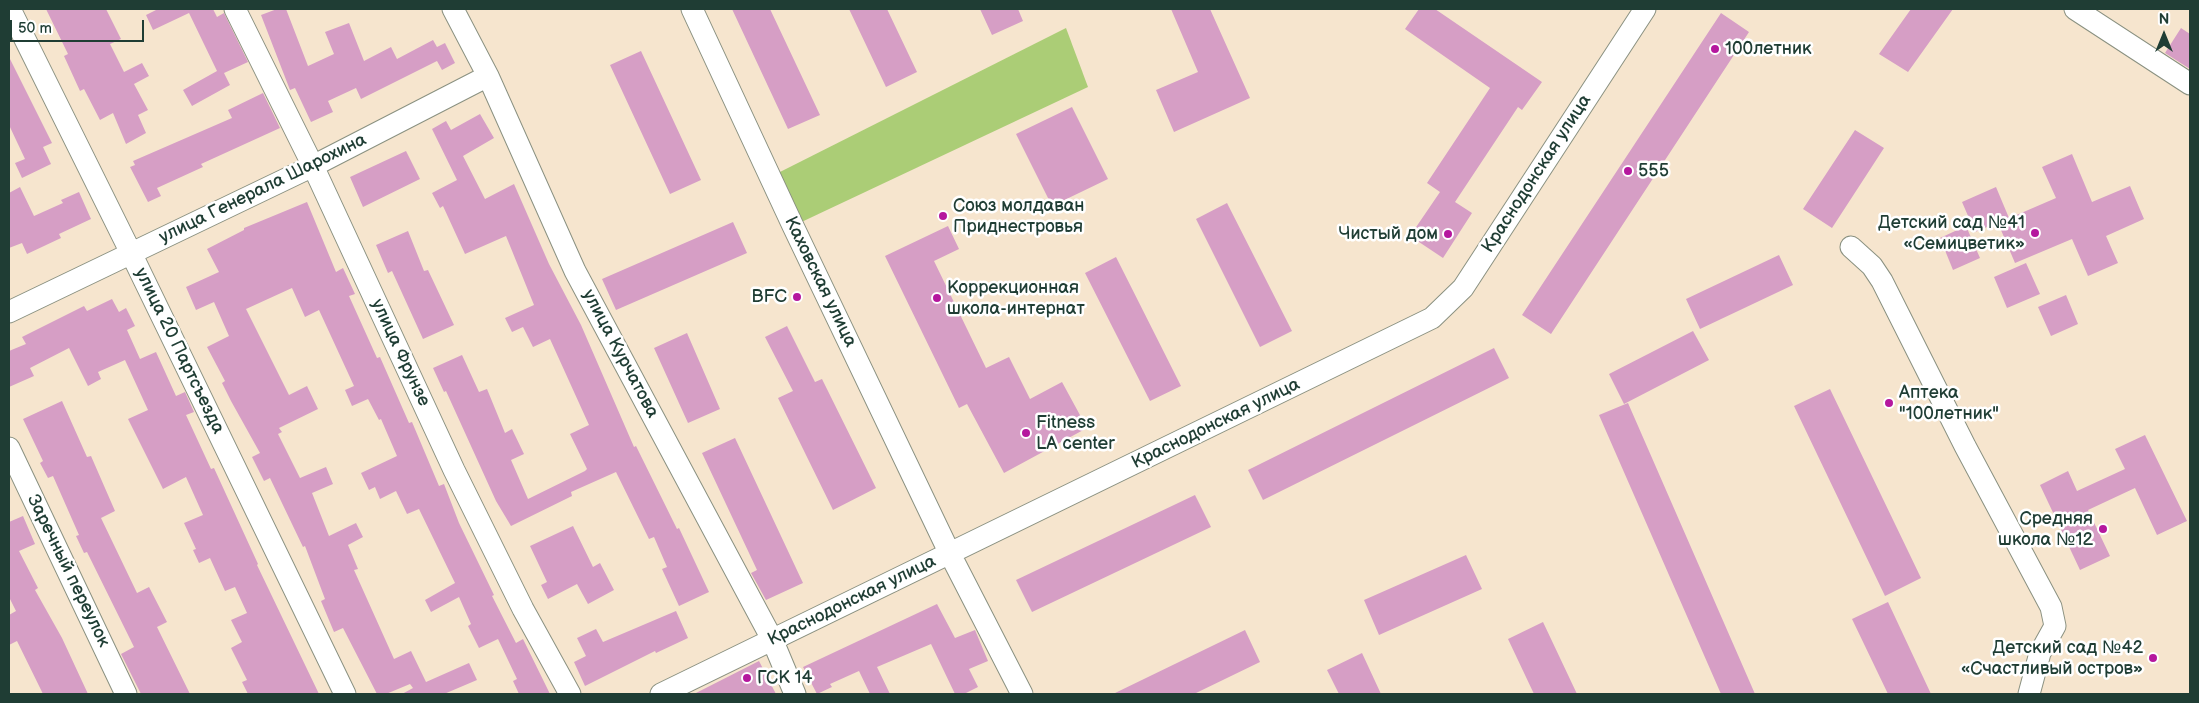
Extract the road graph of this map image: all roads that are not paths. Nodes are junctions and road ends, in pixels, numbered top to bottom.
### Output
1 (10, 9) edge
2 (235, 9) edge
3 (453, 9) edge
4 (692, 9) edge
5 (1645, 9) edge
6 (2075, 9) edge
7 (488, 76) junction
8 (2190, 84) edge
9 (313, 166) junction
10 (1851, 247) dead end
11 (131, 253) junction
12 (9, 312) edge
13 (9, 448) edge
14 (950, 554) junction
15 (772, 640) junction
16 (126, 694) edge
17 (344, 694) edge
18 (570, 694) edge
19 (662, 694) edge
20 (795, 694) edge
21 (1022, 694) edge
22 (2030, 694) edge

1 - 11 street, улица 20 Партсъезда
2 - 9 street, улица Фрунзе
3 - 7 street, улица Курчатова
4 - 14 street, Каховская улица
5 - 14 street, Краснодонская улица
6 - 8 street
7 - 9 street, улица Генерала Шарохина
7 - 15 street, улица Курчатова
9 - 11 street, улица Генерала Шарохина
9 - 18 street, улица Фрунзе
10 - 22 street
11 - 12 street, улица Генерала Шарохина
11 - 17 street, улица 20 Партсъезда
13 - 16 street, Заречный переулок
14 - 15 street, Краснодонская улица
14 - 21 street, Каховская улица
15 - 19 street, Краснодонская улица
15 - 20 street, улица Курчатова

